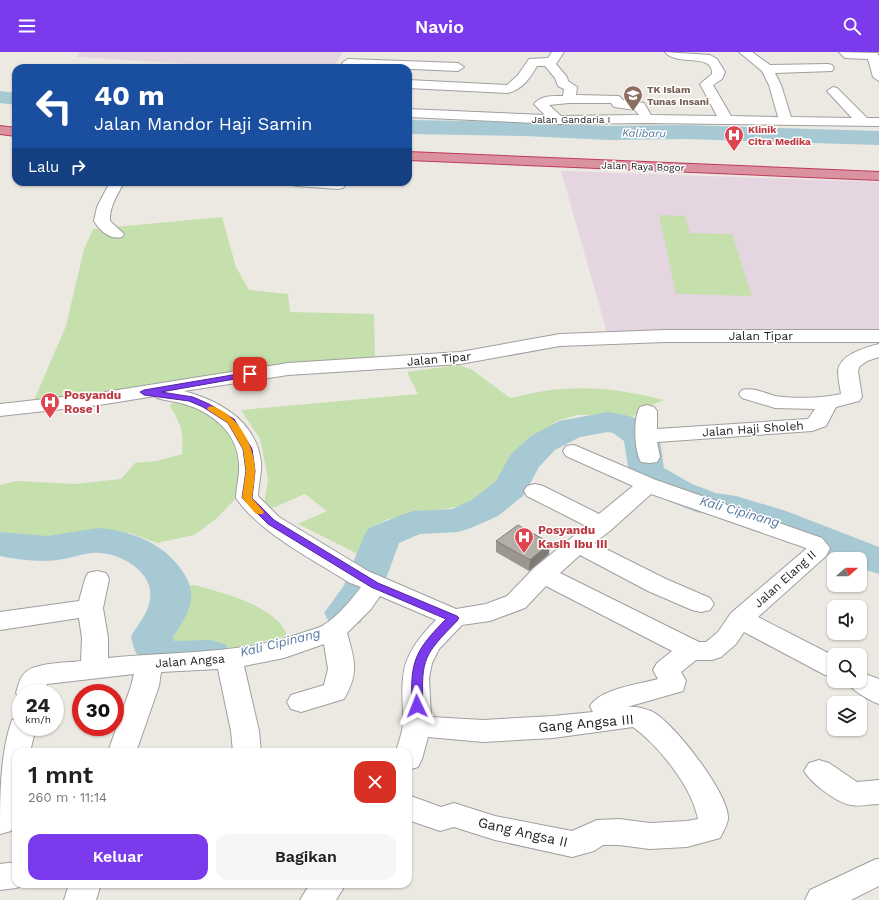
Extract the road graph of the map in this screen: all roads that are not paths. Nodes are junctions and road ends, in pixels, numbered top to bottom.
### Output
1 (355, 52) edge
2 (558, 52) edge
3 (671, 52) edge
4 (745, 52) edge
5 (846, 52) edge
6 (550, 62) junction
7 (714, 63) junction
8 (348, 64) edge
9 (412, 66) edge
10 (458, 67) dead end
11 (828, 68) dead end
12 (765, 69) junction
13 (816, 75) dead end
14 (879, 77) edge
15 (412, 84) edge
16 (833, 91) dead end
17 (569, 99) junction
18 (412, 114) edge
19 (648, 119) junction
20 (558, 120) junction
21 (727, 121) junction
22 (863, 121) junction
23 (787, 122) junction
24 (879, 122) edge
25 (0, 125) edge
26 (12, 126) edge
27 (0, 130) edge
28 (12, 132) edge
29 (412, 151) edge
30 (412, 156) edge
31 (879, 171) edge
32 (879, 176) edge
33 (115, 186) edge
34 (116, 234) dead end
35 (879, 336) edge
36 (879, 350) edge
37 (144, 392) junction
38 (749, 394) dead end
39 (828, 403) junction
40 (0, 410) edge
41 (647, 411) dead end
42 (646, 436) junction
43 (574, 451) dead end
44 (648, 457) dead end
45 (648, 485) junction
46 (535, 491) dead end
47 (603, 525) junction
48 (579, 544) junction
49 (543, 574) junction
50 (98, 579) dead end
51 (368, 582) junction
52 (701, 604) dead end
53 (90, 608) junction
54 (454, 618) junction
55 (740, 619) junction
56 (0, 621) edge
57 (334, 631) junction
58 (702, 650) junction
59 (229, 659) junction
60 (149, 663) junction
61 (827, 664) edge
62 (94, 670) junction
63 (32, 684) edge
64 (301, 702) dead end
65 (604, 706) dead end
66 (417, 726) junction
67 (20, 736) edge
68 (17, 748) edge
69 (123, 748) edge
70 (247, 748) edge
71 (411, 748) edge
72 (12, 770) edge
73 (819, 771) dead end
74 (879, 792) edge
75 (412, 808) edge
76 (0, 822) edge
77 (709, 829) joint
78 (879, 872) edge
79 (12, 876) edge
80 (0, 877) edge
81 (84, 888) edge
82 (326, 888) edge
83 (80, 900) edge
84 (316, 900) edge
85 (821, 900) edge

1 - 8 street
2 - 6 street
3 - 7 street
4 - 12 street
5 - 14 street
6 - 15 street
6 - 17 street
7 - 12 street
7 - 21 street
9 - 10 street
11 - 12 street
12 - 13 street
12 - 23 street
16 - 22 street
17 - 19 street
17 - 20 street
18 - 20 street, Jalan Gandaria I
19 - 20 street, Jalan Gandaria I
19 - 21 street, Jalan Gandaria I
21 - 23 street, Jalan Gandaria I
22 - 23 street, Jalan Gandaria I
22 - 24 street, Jalan Gandaria I
25 - 26 highway
27 - 28 highway
29 - 31 highway, Jalan Raya Bogor
30 - 32 highway, Jalan Raya Bogor
33 - 34 street
35 - 37 street, Jalan Tipar
36 - 39 street
37 - 40 street, Jalan Tipar
37 - 51 street
38 - 39 street
39 - 42 street, Jalan Haji Sholeh
41 - 42 street
42 - 44 street
43 - 45 street
45 - 47 street
45 - 55 street, Jalan Elang II
46 - 47 street
47 - 48 street
48 - 49 street
48 - 52 street
49 - 54 street
49 - 58 street
50 - 53 street
51 - 54 street
51 - 57 street, Jalan Angsa
53 - 56 street
53 - 62 street
54 - 66 street
55 - 58 street, Jalan Elang II
55 - 61 street, Jalan Elang II
57 - 59 street, Jalan Angsa
57 - 64 street
58 - 65 street, Jalan Elang II
59 - 60 street, Jalan Angsa
59 - 70 street
60 - 62 street, Jalan Angsa
60 - 69 street, Jalan Angsa
62 - 63 street, Jalan Angsa
66 - 71 street
66 - 77 street, Gang Angsa III
67 - 68 street
72 - 76 street
73 - 74 street
75 - 77 street, Gang Angsa II
78 - 85 street
79 - 80 street
81 - 83 street
82 - 84 street

